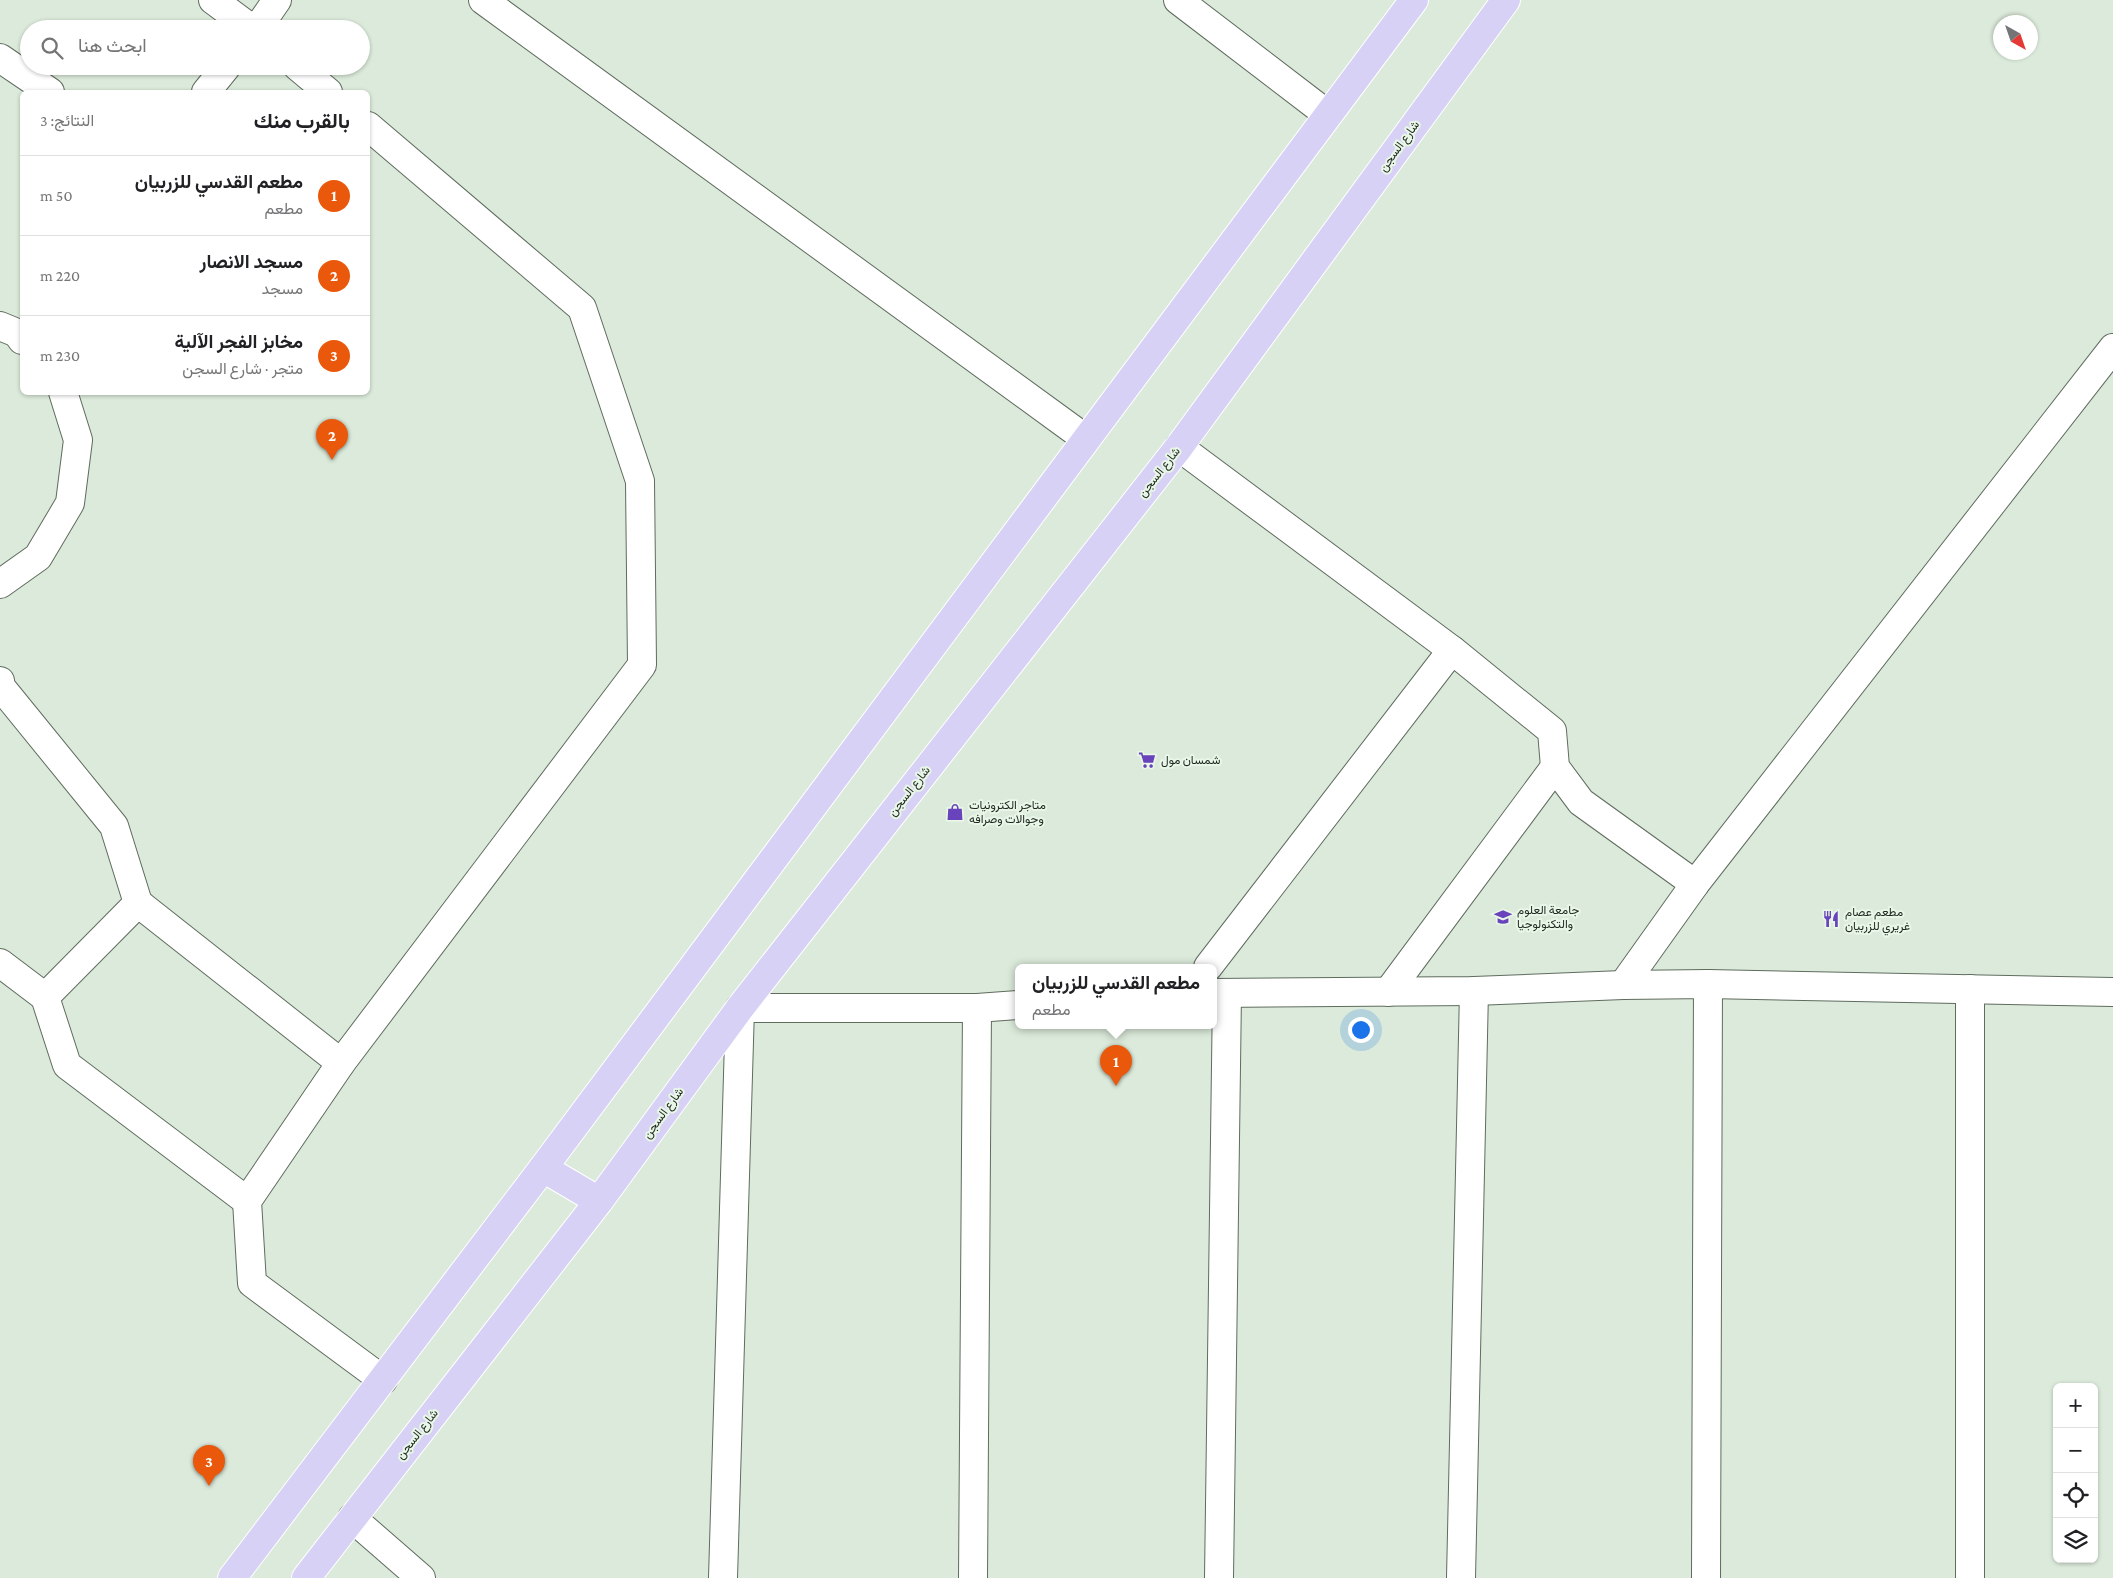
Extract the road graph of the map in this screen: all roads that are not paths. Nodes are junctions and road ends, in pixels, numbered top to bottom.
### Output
1 (213, 0) edge
2 (277, 0) edge
3 (483, 0) edge
4 (1178, 0) edge
5 (1414, 0) edge
6 (1506, 0) edge
7 (240, 20) edge
8 (263, 20) edge
9 (0, 58) edge
10 (20, 72) edge
11 (25, 75) edge
12 (220, 75) edge
13 (308, 75) edge
14 (47, 90) edge
15 (208, 90) edge
16 (326, 90) edge
17 (1327, 114) junction
18 (370, 128) edge
19 (2113, 348) edge
20 (63, 395) edge
21 (1086, 439) junction
22 (1179, 447) junction
23 (0, 584) edge
24 (1452, 650) junction
25 (0, 681) edge
26 (1555, 767) junction
27 (1696, 884) junction
28 (138, 903) junction
29 (0, 963) edge
30 (1210, 964) edge
31 (1708, 984) junction
32 (1623, 985) junction
33 (1970, 989) junction
34 (1474, 991) junction
35 (1388, 992) junction
36 (2113, 992) edge
37 (1220, 993) edge
38 (45, 997) junction
39 (1015, 1006) edge
40 (740, 1008) junction
41 (977, 1008) junction
42 (341, 1063) junction
43 (543, 1168) junction
44 (247, 1200) junction
45 (599, 1201) junction
46 (383, 1380) junction
47 (352, 1518) junction
48 (232, 1578) edge
49 (306, 1578) edge
50 (421, 1578) edge
51 (722, 1578) edge
52 (973, 1578) edge
53 (1219, 1578) edge
54 (1461, 1578) edge
55 (1706, 1578) edge
56 (1970, 1578) edge

1 - 7 street
2 - 8 street
3 - 21 street
4 - 17 street
5 - 17 main road
6 - 22 main road, شارع السجن
9 - 10 street
11 - 14 street
12 - 15 street
13 - 16 street
17 - 21 main road
18 - 42 street
19 - 27 street
20 - 23 street
21 - 43 main road
22 - 24 street
22 - 40 main road, شارع السجن
24 - 26 street
24 - 30 street
25 - 28 street
26 - 27 street
26 - 35 street
27 - 32 street
28 - 38 street
28 - 42 street
29 - 38 street
31 - 32 street
31 - 33 street
31 - 55 street
32 - 34 street
33 - 36 street
33 - 56 street
34 - 35 street
34 - 54 street
35 - 37 street
37 - 53 street
38 - 44 street
39 - 41 street
40 - 41 street
40 - 45 main road, شارع السجن
40 - 51 street
41 - 52 street
42 - 44 street
43 - 45 main road
43 - 46 main road
44 - 46 street
45 - 47 main road, شارع السجن
46 - 48 main road
47 - 49 main road, شارع السجن
47 - 50 street

